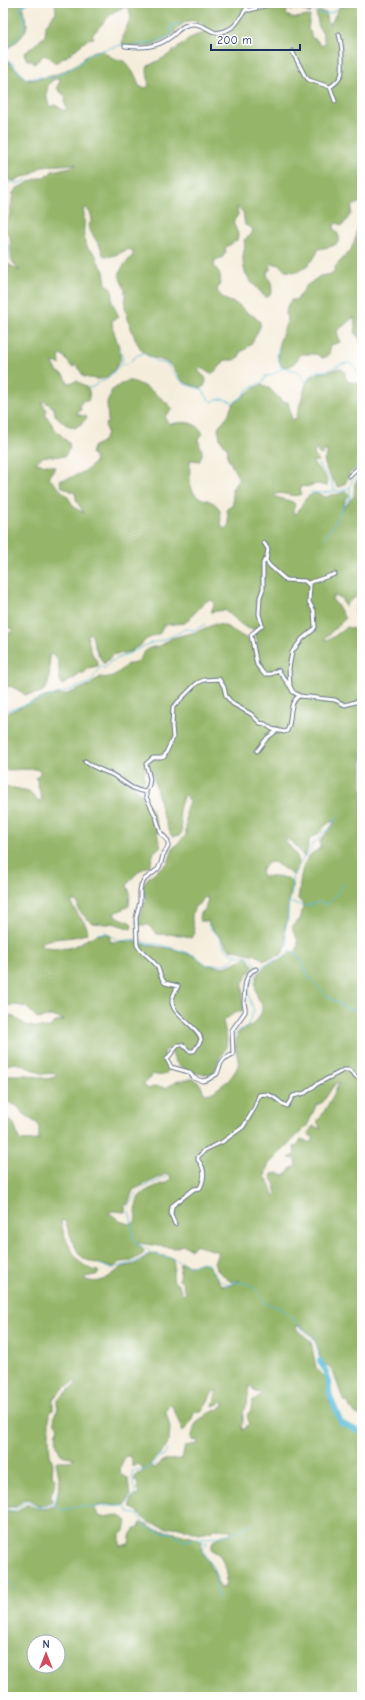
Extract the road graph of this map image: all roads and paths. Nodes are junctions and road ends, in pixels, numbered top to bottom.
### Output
1 (250, 3) edge
2 (308, 9) dead end
3 (245, 10) junction
4 (339, 34) dead end
5 (125, 46) dead end
6 (292, 51) dead end
7 (330, 87) junction
8 (335, 101) dead end
9 (362, 464) edge
10 (350, 476) dead end
11 (264, 543) dead end
12 (266, 558) junction
13 (335, 574) dead end
14 (308, 583) junction
15 (290, 686) junction
16 (299, 696) junction
17 (362, 700) edge
18 (278, 730) junction
19 (257, 751) dead end
20 (85, 761) dead end
21 (146, 792) junction
22 (256, 969) dead end
23 (362, 1082) edge
24 (175, 1224) dead end

1 - 3 street
2 - 3 street
3 - 5 street
4 - 7 street
6 - 7 street
7 - 8 street
9 - 10 street
11 - 12 street
12 - 14 street
12 - 15 street
13 - 14 street
14 - 15 street
15 - 16 street
16 - 17 street
16 - 18 street
18 - 19 street
18 - 21 street
20 - 21 street
21 - 22 street
23 - 24 street

